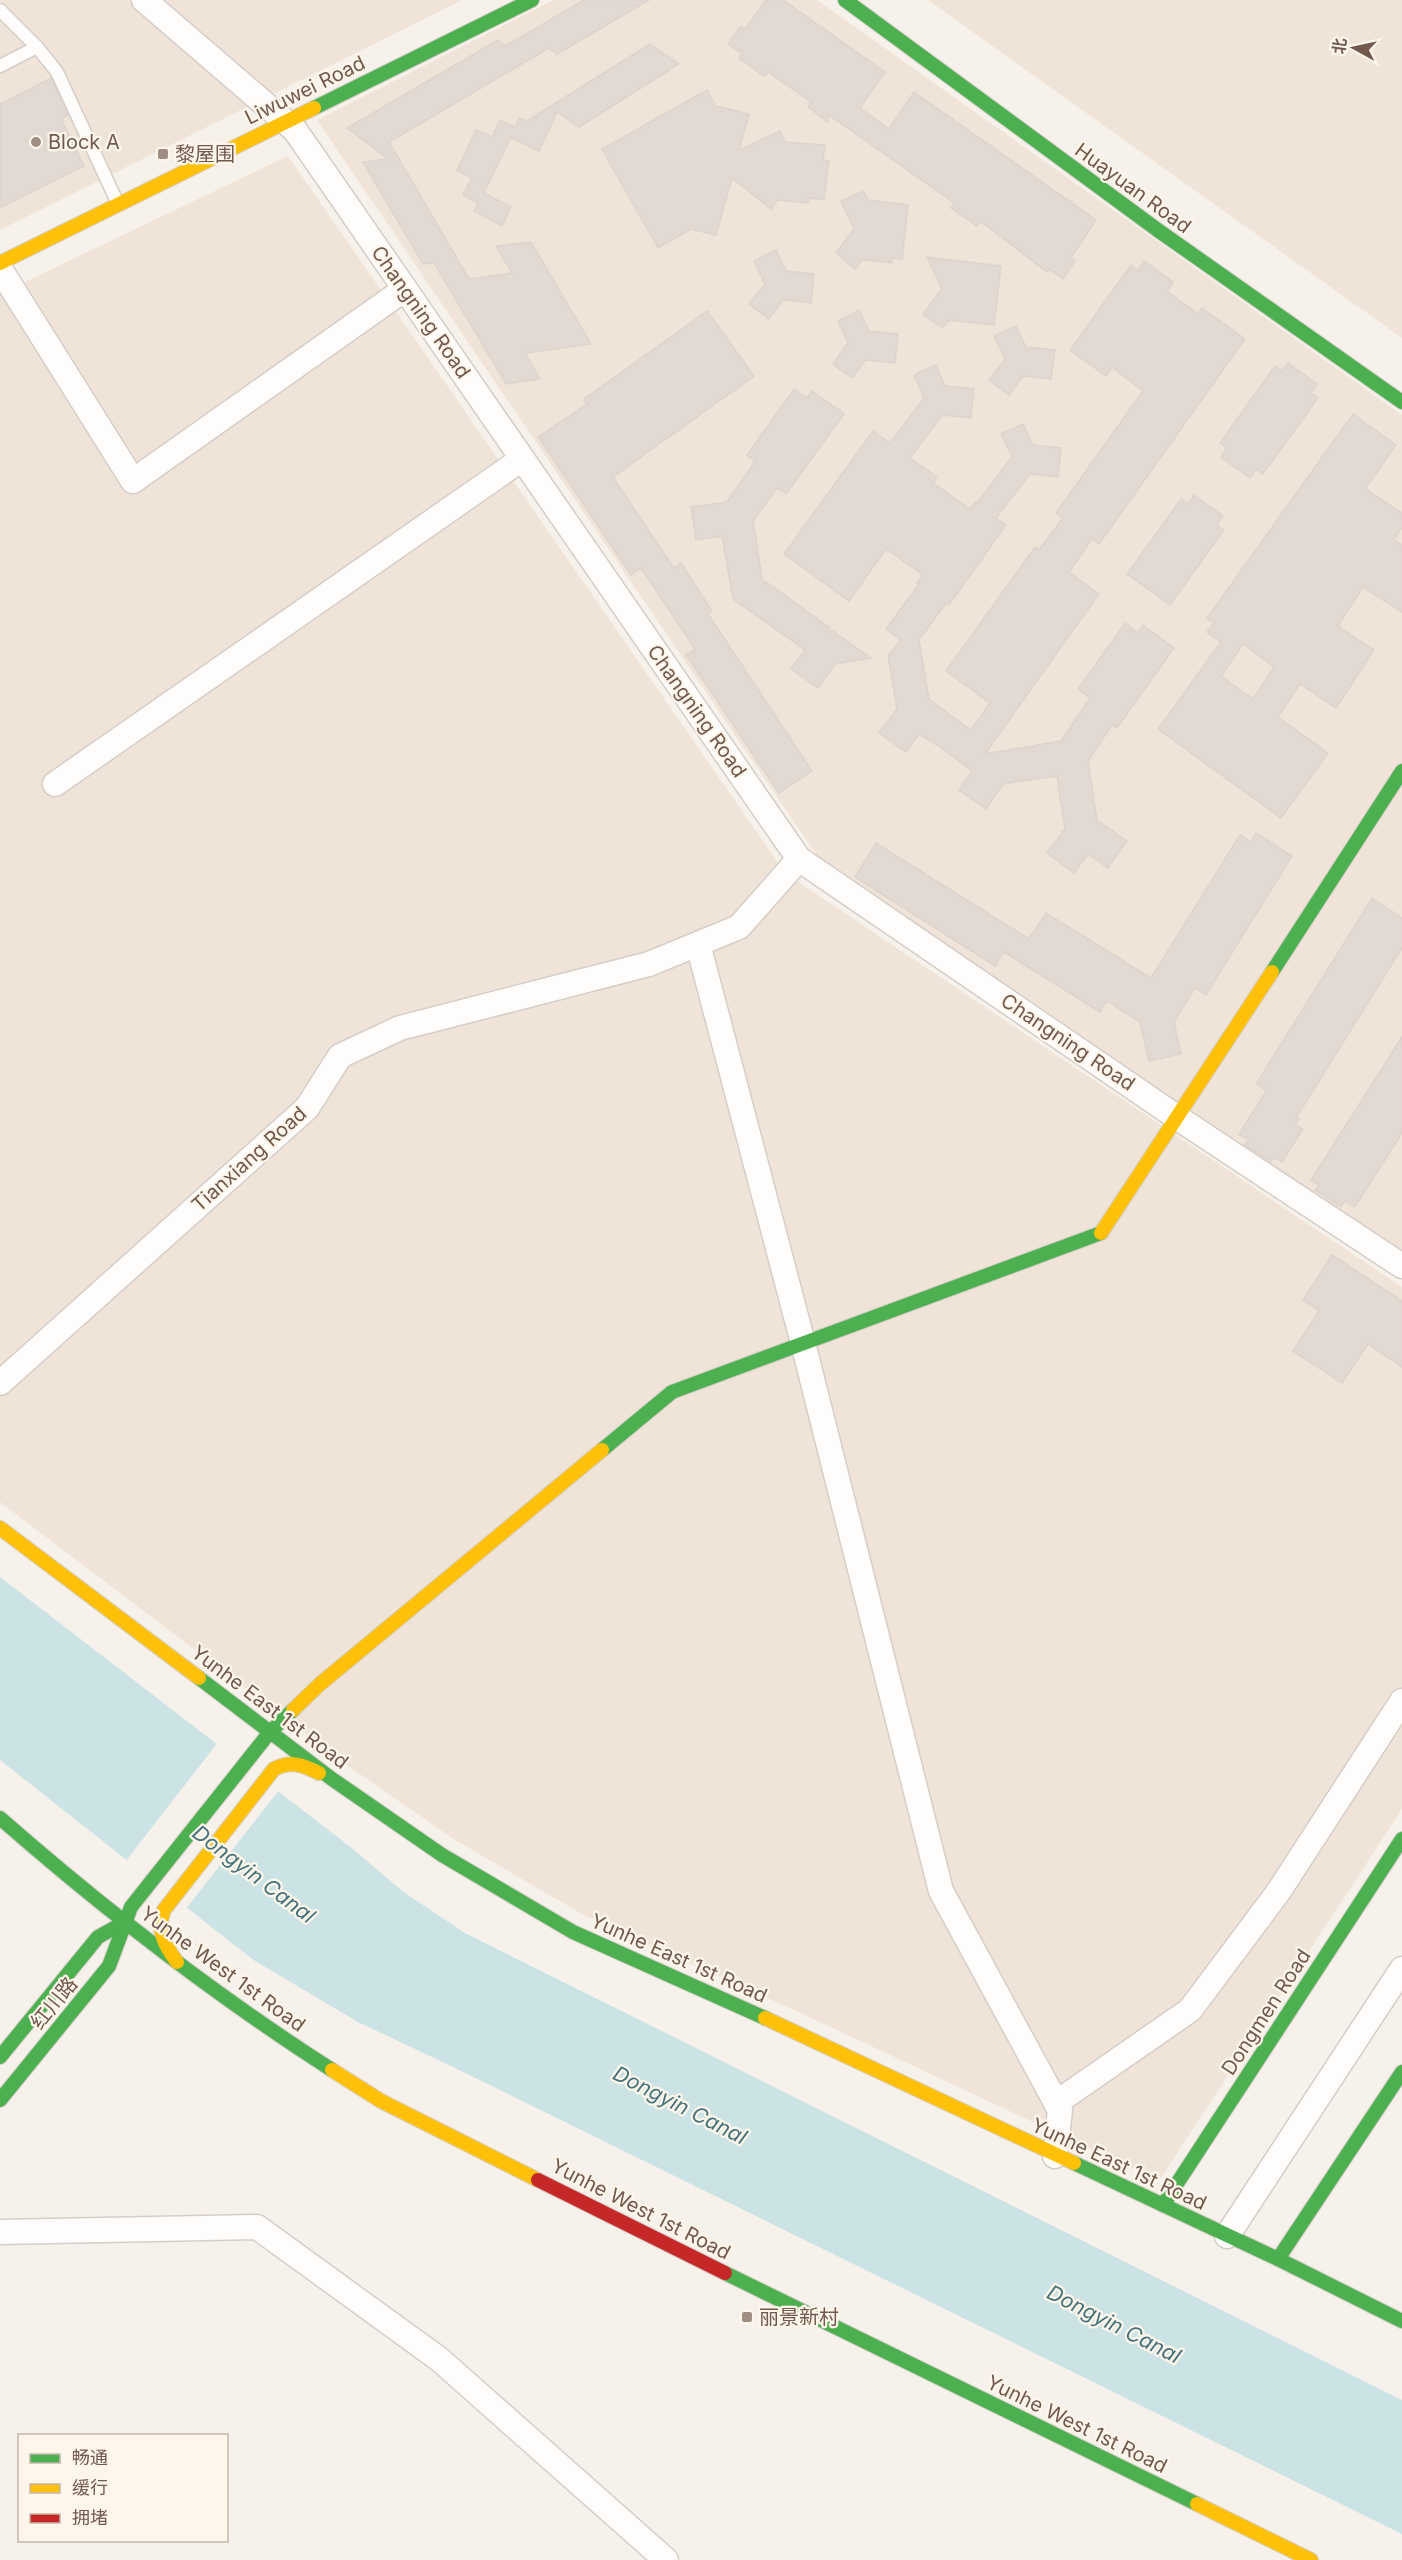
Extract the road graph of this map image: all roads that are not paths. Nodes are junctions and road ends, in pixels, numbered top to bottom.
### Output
1 (144, 0) edge
2 (532, 0) edge
3 (845, 0) edge
4 (0, 10) edge
5 (37, 47) junction
6 (0, 66) edge
7 (285, 122) junction
8 (118, 204) junction
9 (0, 263) edge
10 (0, 269) edge
11 (405, 289) junction
12 (1402, 402) edge
13 (522, 459) junction
14 (1402, 771) edge
15 (55, 783) dead end
16 (799, 859) junction
17 (698, 944) junction
18 (1178, 1118) junction
19 (1402, 1266) edge
20 (803, 1343) junction
21 (0, 1383) edge
22 (0, 1528) edge
23 (1402, 1701) edge
24 (270, 1732) junction
25 (332, 1779) junction
26 (0, 1818) edge
27 (1402, 1839) edge
28 (125, 1922) junction
29 (180, 1965) junction
30 (1402, 1969) edge
31 (0, 2057) edge
32 (1402, 2072) edge
33 (0, 2100) edge
34 (1056, 2103) junction
35 (1055, 2156) junction
36 (1163, 2205) junction
37 (0, 2232) edge
38 (1227, 2236) junction
39 (1278, 2259) junction
40 (1402, 2321) edge
41 (666, 2560) edge
42 (1311, 2560) edge

1 - 7 street, Changning Road
2 - 7 street, Liwuwei Road
3 - 12 street, Huayuan Road
4 - 5 lane
5 - 6 lane
5 - 8 lane
7 - 8 street, Liwuwei Road
7 - 11 street, Changning Road
8 - 9 street, Liwuwei Road
10 - 11 street
11 - 13 street, Changning Road
13 - 15 street
13 - 16 street, Changning Road
14 - 18 street, 红川路
16 - 17 street, Tianxiang Road
16 - 18 street, Changning Road
17 - 20 street
17 - 21 street, Tianxiang Road
18 - 19 street, Changning Road
18 - 20 street, 红川路
20 - 24 street, 红川路
20 - 34 street
22 - 24 street, Yunhe East 1st Road
23 - 34 street
24 - 25 street, Yunhe East 1st Road
24 - 28 street, 红川路
25 - 29 street
25 - 35 street, Yunhe East 1st Road
26 - 28 street, Yunhe West 1st Road
27 - 36 street, Dongmen Road
28 - 29 street, Yunhe West 1st Road
28 - 31 street, 红川路
28 - 33 street, 红川路
29 - 42 street, Yunhe West 1st Road
30 - 38 street
32 - 39 street
34 - 35 street
35 - 36 street, Yunhe East 1st Road
36 - 38 street, Yunhe East 1st Road
37 - 41 street
38 - 39 street, Yunhe East 1st Road
39 - 40 street, Yunhe East 1st Road

